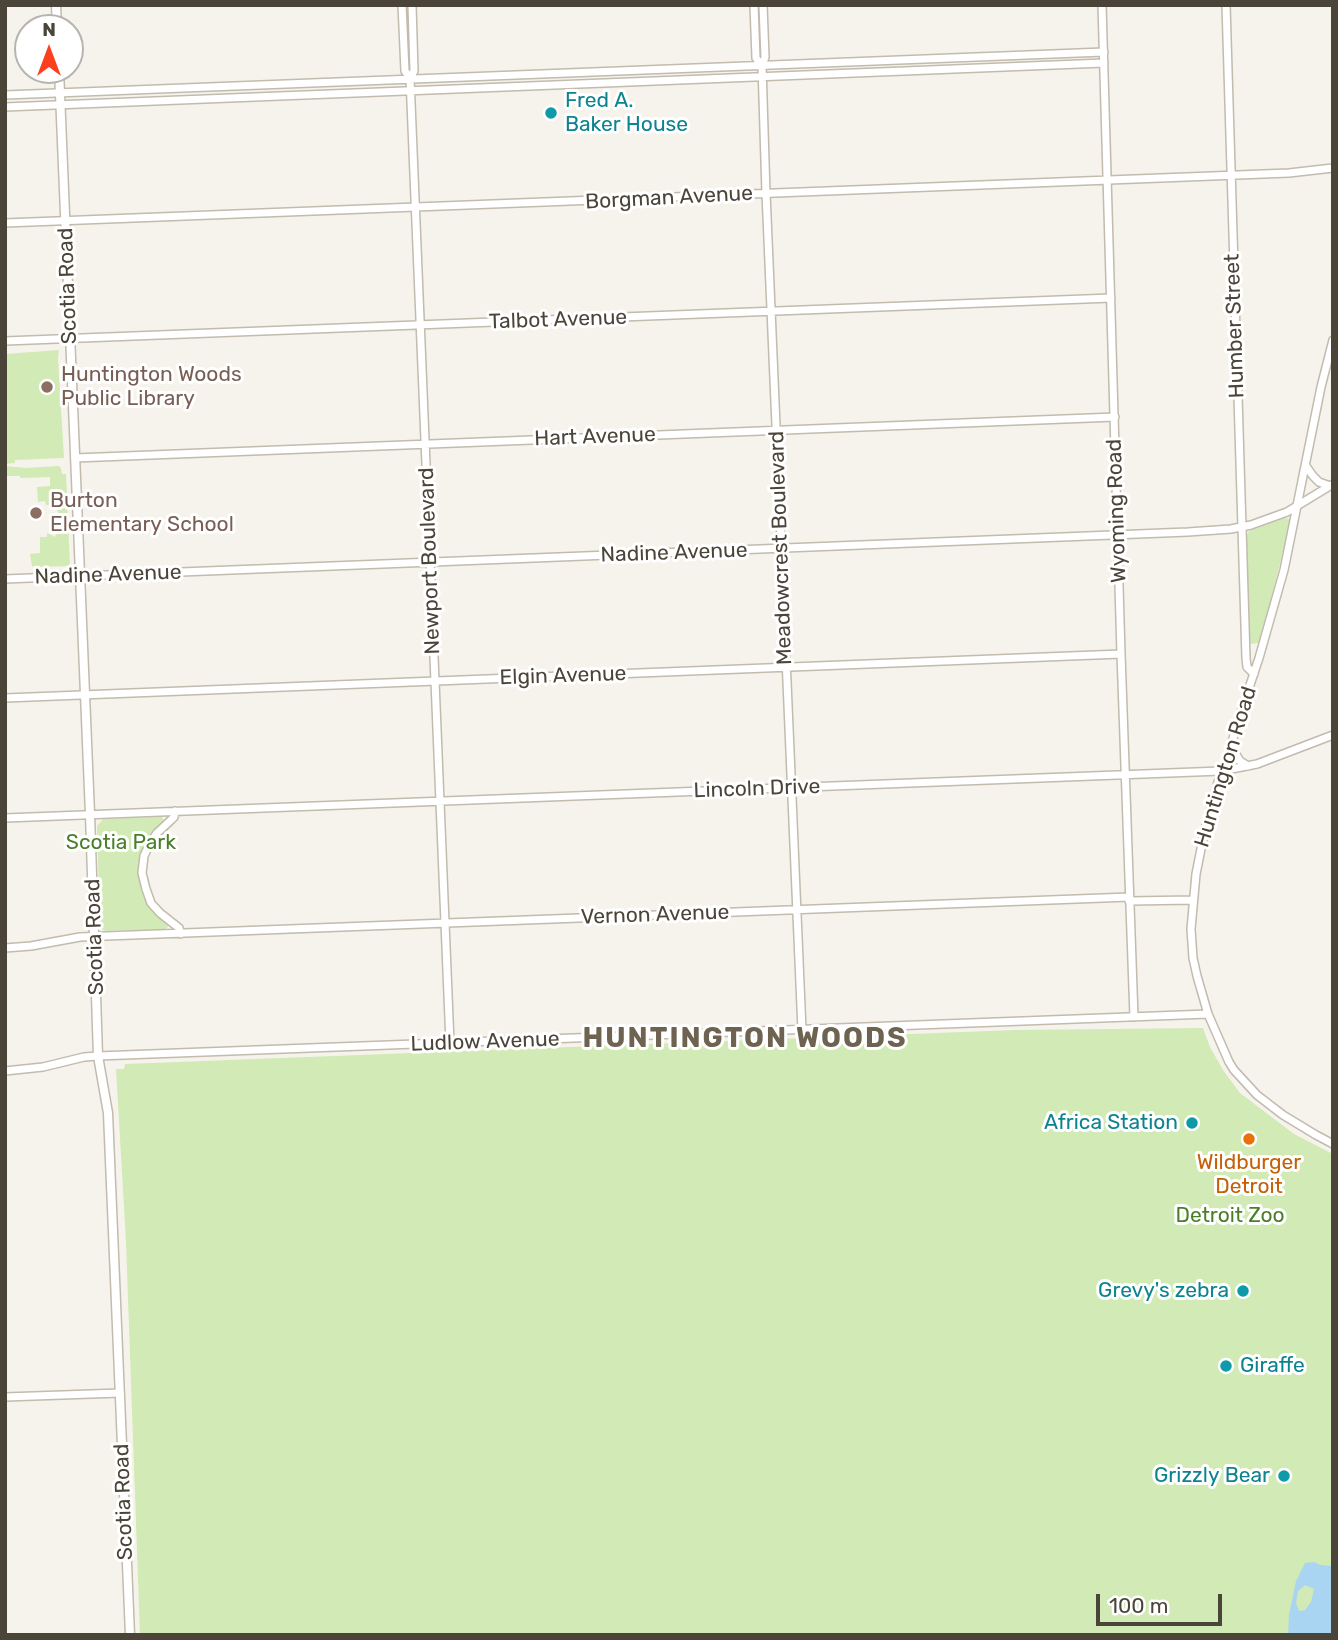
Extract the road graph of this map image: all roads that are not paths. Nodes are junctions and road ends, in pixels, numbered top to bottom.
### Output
1 (402, 5) edge
2 (412, 5) edge
3 (754, 5) edge
4 (763, 5) edge
5 (1102, 5) edge
6 (1226, 5) edge
7 (1104, 52) junction
8 (941, 59) junction
9 (1104, 63) junction
10 (762, 66) junction
11 (941, 69) junction
12 (601, 72) junction
13 (762, 77) junction
14 (410, 78) junction
15 (290, 83) junction
16 (601, 83) junction
17 (60, 84) edge
18 (179, 88) junction
19 (410, 90) junction
20 (60, 93) junction
21 (5, 95) edge
22 (290, 95) junction
23 (180, 99) junction
24 (60, 105) junction
25 (5, 107) edge
26 (1333, 168) edge
27 (1231, 176) junction
28 (1107, 180) junction
29 (766, 193) junction
30 (414, 207) junction
31 (65, 221) junction
32 (5, 223) edge
33 (1111, 298) junction
34 (771, 312) junction
35 (420, 326) junction
36 (70, 339) junction
37 (1333, 340) edge
38 (5, 341) edge
39 (1115, 417) junction
40 (776, 430) junction
41 (425, 443) junction
42 (75, 458) junction
43 (1306, 466) junction
44 (1331, 485) edge
45 (1297, 505) junction
46 (1242, 527) junction
47 (1118, 536) junction
48 (781, 549) junction
49 (430, 562) junction
50 (80, 576) junction
51 (5, 579) edge
52 (1245, 646) junction
53 (1262, 650) junction
54 (1121, 654) junction
55 (786, 667) junction
56 (1254, 674) junction
57 (435, 681) junction
58 (85, 695) junction
59 (5, 698) edge
60 (1333, 735) edge
61 (1231, 746) junction
62 (1249, 766) junction
63 (1221, 771) junction
64 (1126, 774) junction
65 (791, 788) junction
66 (440, 801) junction
67 (175, 811) junction
68 (90, 814) junction
69 (5, 818) edge
70 (1129, 899) junction
71 (1193, 900) junction
72 (796, 909) junction
73 (445, 923) junction
74 (181, 934) junction
75 (94, 937) junction
76 (5, 948) edge
77 (1208, 1014) junction
78 (1133, 1017) junction
79 (802, 1030) junction
80 (450, 1043) junction
81 (99, 1056) junction
82 (5, 1071) edge
83 (1333, 1144) edge
84 (120, 1393) junction
85 (5, 1397) edge
86 (130, 1635) edge

1 - 14 street, Newport Boulevard
2 - 14 street, Newport Boulevard
3 - 10 street, Meadowcrest Boulevard
4 - 10 street, Meadowcrest Boulevard
5 - 7 street, Wyoming Road
6 - 27 street, Humber Street
7 - 8 street
7 - 9 street, Wyoming Road
8 - 10 street
8 - 11 street
9 - 11 street
9 - 28 street, Wyoming Road
10 - 12 street
10 - 13 street, Meadowcrest Boulevard
11 - 13 street
12 - 14 street
12 - 16 street
13 - 16 street
13 - 29 street, Meadowcrest Boulevard
14 - 15 street
14 - 19 street, Newport Boulevard
15 - 18 street
15 - 22 street
16 - 19 street
17 - 20 street, Scotia Road
18 - 20 street
18 - 23 street
19 - 22 street
19 - 30 street, Newport Boulevard
20 - 21 street
20 - 24 street, Scotia Road
22 - 23 street
23 - 24 street
24 - 25 street
24 - 31 street, Scotia Road
26 - 27 street, Borgman Avenue
27 - 28 street, Borgman Avenue
27 - 46 street, Humber Street
28 - 29 street, Borgman Avenue
28 - 33 street, Wyoming Road
29 - 30 street, Borgman Avenue
29 - 34 street, Meadowcrest Boulevard
30 - 31 street, Borgman Avenue
30 - 35 street, Newport Boulevard
31 - 32 street, Borgman Avenue
31 - 36 street, Scotia Road
33 - 34 street, Talbot Avenue
33 - 39 street, Wyoming Road
34 - 35 street, Talbot Avenue
34 - 40 street, Meadowcrest Boulevard
35 - 36 street, Talbot Avenue
35 - 41 street, Newport Boulevard
36 - 38 street, Talbot Avenue
36 - 42 street, Scotia Road
37 - 43 street, Huntington Road
39 - 40 street, Hart Avenue
39 - 47 street, Wyoming Road
40 - 41 street, Hart Avenue
40 - 48 street, Meadowcrest Boulevard
41 - 42 street, Hart Avenue
41 - 49 street, Newport Boulevard
42 - 50 street, Scotia Road
43 - 44 street
43 - 45 street, Huntington Road
44 - 45 street, Nadine Avenue
45 - 46 street, Nadine Avenue
45 - 53 street, Huntington Road
46 - 47 street, Nadine Avenue
46 - 52 street, Humber Street
47 - 48 street, Nadine Avenue
47 - 54 street, Wyoming Road
48 - 49 street, Nadine Avenue
48 - 55 street, Meadowcrest Boulevard
49 - 50 street, Nadine Avenue
49 - 57 street, Newport Boulevard
50 - 51 street, Nadine Avenue
50 - 58 street, Scotia Road
52 - 53 street
52 - 56 street, Humber Street
53 - 56 street, Huntington Road
54 - 55 street, Elgin Avenue
54 - 64 street, Wyoming Road
55 - 57 street, Elgin Avenue
55 - 65 street, Meadowcrest Boulevard
56 - 61 street, Huntington Road
57 - 58 street, Elgin Avenue
57 - 66 street, Newport Boulevard
58 - 59 street, Elgin Avenue
58 - 68 street, Scotia Road
60 - 62 street, Lincoln Drive
61 - 62 street
61 - 63 street, Huntington Road
62 - 63 street, Lincoln Drive
63 - 64 street, Lincoln Drive
63 - 71 street, Huntington Road
64 - 65 street, Lincoln Drive
64 - 70 street, Wyoming Road
65 - 66 street, Lincoln Drive
65 - 72 street, Meadowcrest Boulevard
66 - 67 street, Lincoln Drive
66 - 73 street, Newport Boulevard
67 - 68 street, Lincoln Drive
67 - 74 street
68 - 69 street, Lincoln Drive
68 - 75 street, Scotia Road
70 - 71 street, Vernon Avenue
70 - 72 street, Vernon Avenue
70 - 78 street, Wyoming Road
71 - 77 street, Huntington Road
72 - 73 street, Vernon Avenue
72 - 79 street, Meadowcrest Boulevard
73 - 74 street, Vernon Avenue
73 - 80 street, Newport Boulevard
74 - 75 street, Vernon Avenue
75 - 76 street, Vernon Avenue
75 - 81 street, Scotia Road
77 - 78 street, Ludlow Avenue
77 - 83 street, Huntington Road
78 - 79 street, Ludlow Avenue
79 - 80 street, Ludlow Avenue
80 - 81 street, Ludlow Avenue
81 - 82 street, Ludlow Avenue
81 - 84 street, Scotia Road
84 - 85 street
84 - 86 street, Scotia Road

